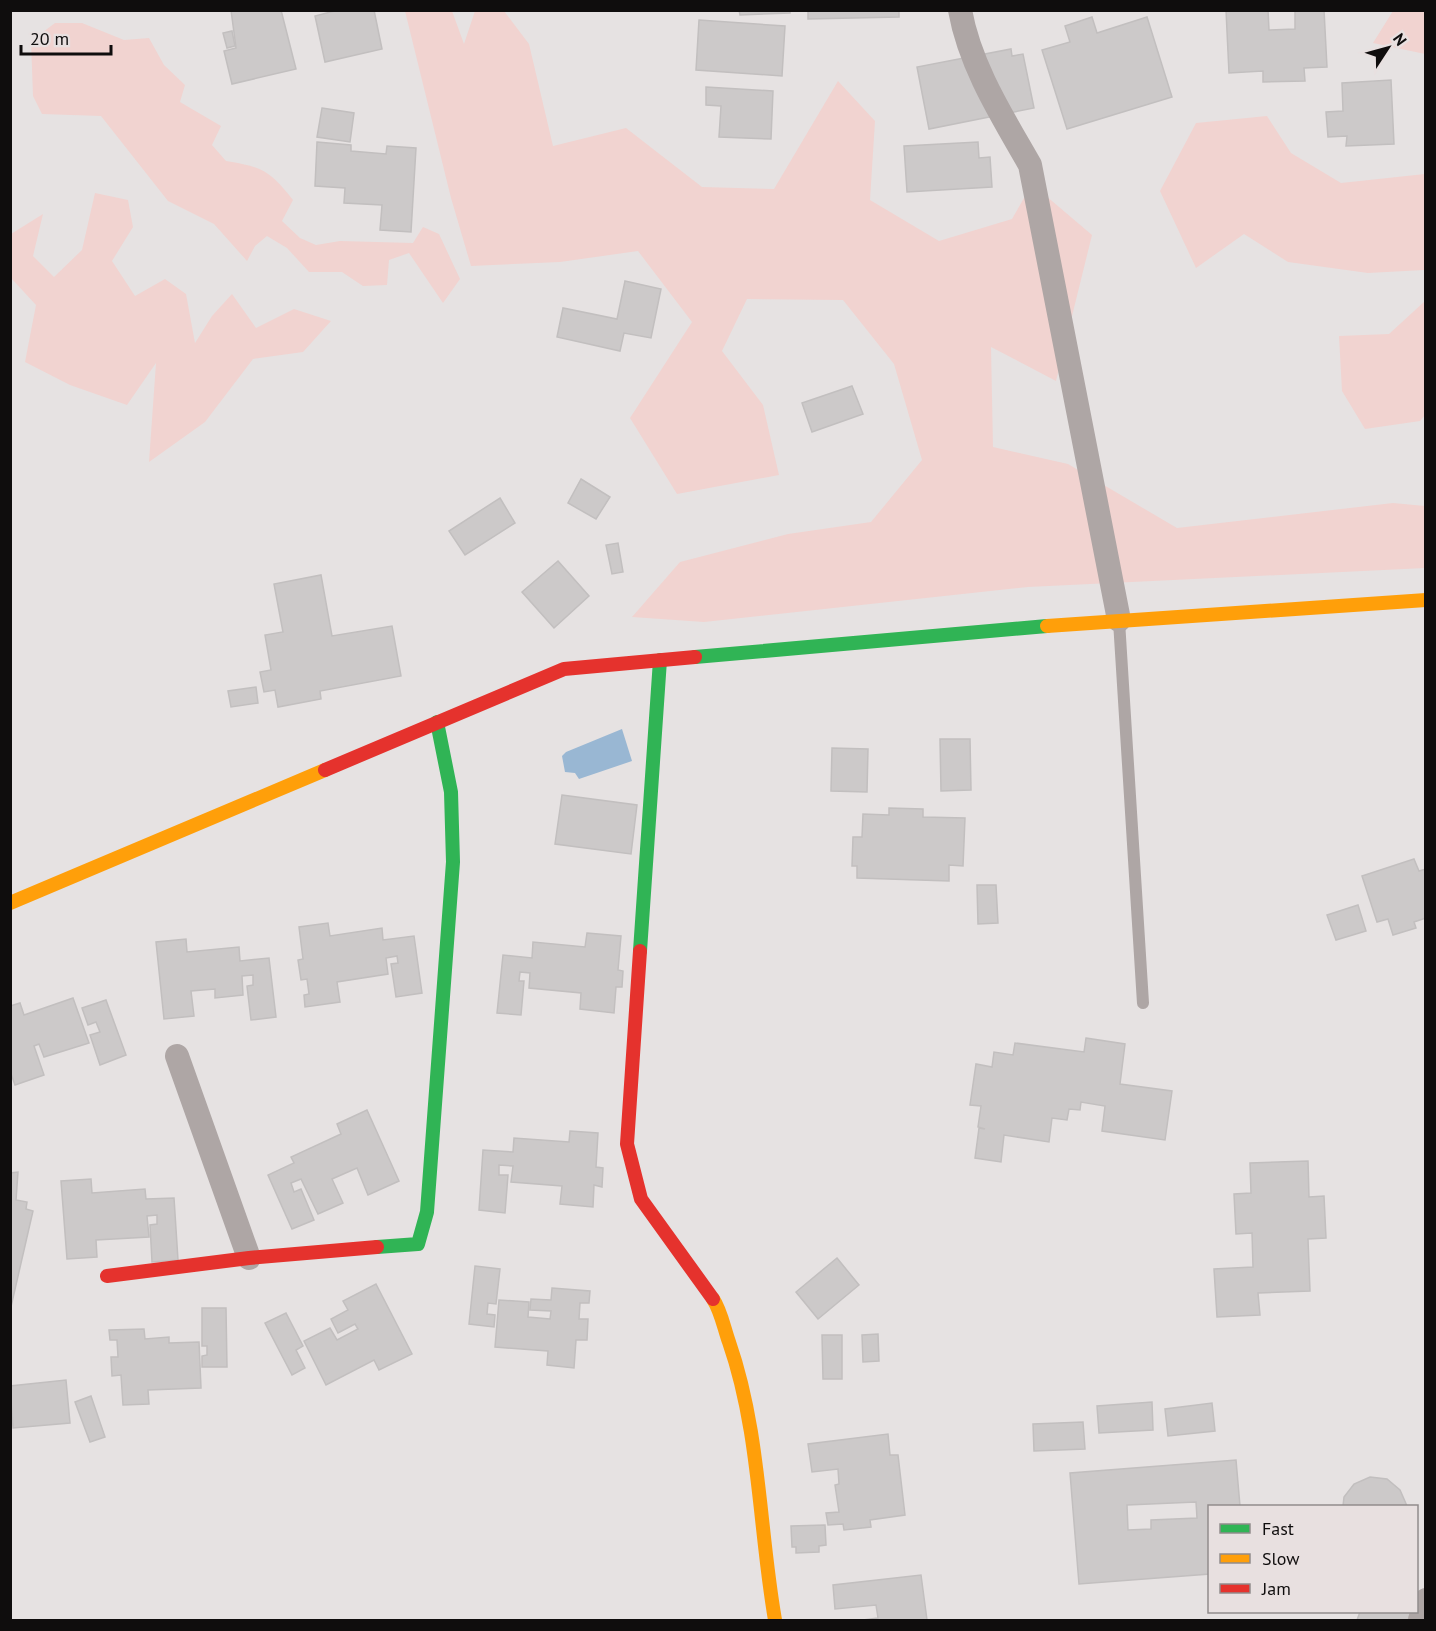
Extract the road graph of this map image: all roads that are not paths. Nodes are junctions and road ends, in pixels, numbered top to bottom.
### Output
1 (960, 10) edge
2 (1425, 600) edge
3 (1119, 620) junction
4 (660, 660) junction
5 (437, 722) junction
6 (10, 903) edge
7 (1143, 1003) dead end
8 (177, 1056) dead end
9 (249, 1258) junction
10 (107, 1276) dead end
11 (1425, 1600) edge
12 (775, 1620) edge
13 (1420, 1620) edge

1 - 3 street
2 - 3 street
3 - 4 street
3 - 7 lane
4 - 5 street
4 - 12 street
5 - 6 street
5 - 9 street
8 - 9 street
9 - 10 street
11 - 13 street

